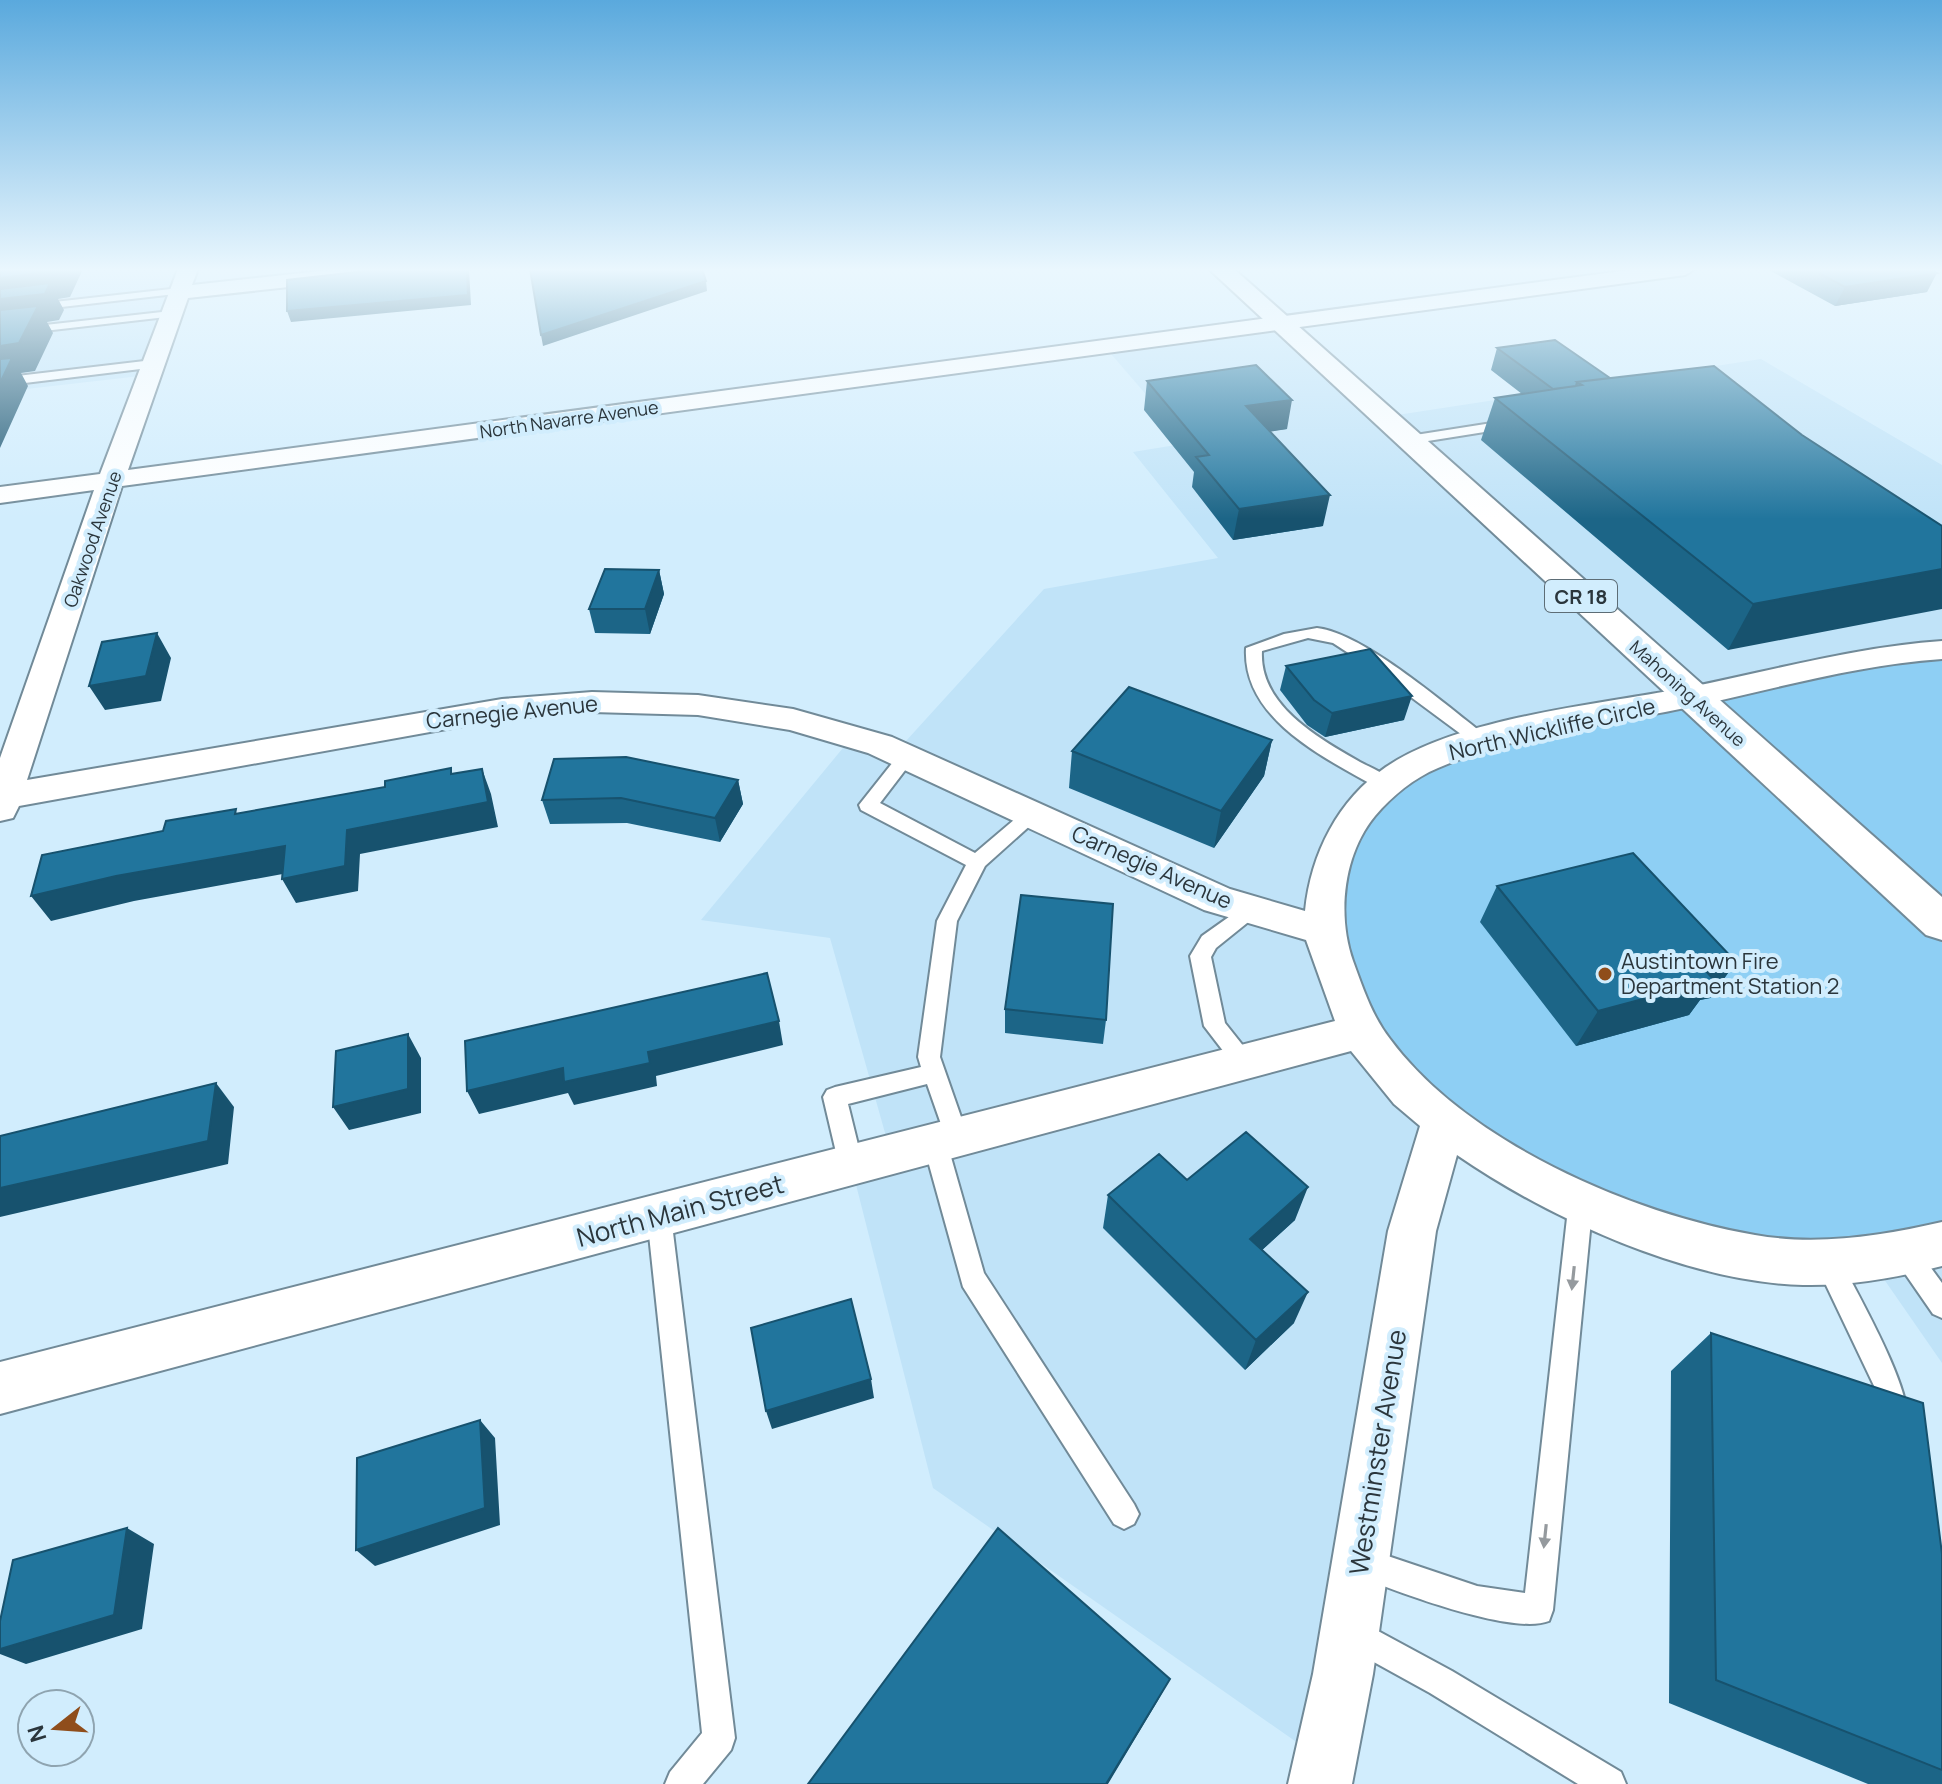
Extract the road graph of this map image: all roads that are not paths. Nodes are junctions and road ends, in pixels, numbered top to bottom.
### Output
1 (157, 352) edge
2 (1069, 352) edge
3 (1312, 352) edge
4 (153, 364) junction
5 (0, 382) edge
6 (1521, 422) edge
7 (1409, 440) junction
8 (111, 480) junction
9 (0, 495) edge
10 (1942, 650) edge
11 (1691, 697) junction
12 (1483, 742) junction
13 (907, 756) junction
14 (1387, 785) junction
15 (1, 801) edge
16 (1034, 814) junction
17 (977, 862) junction
18 (1250, 910) junction
19 (1942, 923) edge
20 (1324, 931) junction
21 (1361, 1031) junction
22 (1245, 1062) junction
23 (934, 1073) junction
24 (1443, 1123) junction
25 (945, 1140) junction
26 (851, 1165) junction
27 (1581, 1200) junction
28 (659, 1216) junction
29 (1924, 1249) edge
30 (1828, 1262) junction
31 (1942, 1305) edge
32 (0, 1388) edge
33 (1903, 1444) edge
34 (1124, 1514) dead end
35 (1360, 1562) junction
36 (1349, 1631) junction
37 (682, 1784) edge
38 (1320, 1784) edge
39 (1609, 1784) edge

1 - 4 street, Oakwood Avenue
2 - 8 street, North Navarre Avenue
3 - 7 main road, Mahoning Avenue / CR 18
4 - 5 lane
4 - 8 street, Oakwood Avenue
6 - 7 lane
7 - 11 main road, Mahoning Avenue / CR 18
8 - 9 street, North Navarre Avenue
8 - 15 street, Oakwood Avenue
10 - 11 street, North Wickliffe Circle
11 - 12 street, North Wickliffe Circle
11 - 19 main road, Mahoning Avenue / CR 18
12 - 14 street, North Wickliffe Circle
12 - 14 lane
13 - 15 street, Carnegie Avenue
13 - 16 street, Carnegie Avenue
13 - 17 lane
14 - 20 street, North Wickliffe Circle
16 - 17 lane
16 - 18 street, Carnegie Avenue
17 - 23 lane
18 - 20 street, Carnegie Avenue
18 - 22 lane
20 - 21 street, North Wickliffe Circle
21 - 22 street, North Main Street
21 - 24 street, North Wickliffe Circle
22 - 25 street, North Main Street
23 - 25 lane
23 - 26 lane
24 - 27 street, North Wickliffe Circle
24 - 35 street, Westminster Avenue
25 - 26 street, North Main Street
25 - 34 lane
26 - 28 street, North Main Street
27 - 30 street, North Wickliffe Circle
27 -> 35 lane
28 - 32 street, North Main Street
28 - 37 lane
29 - 30 street, North Wickliffe Circle
29 - 31 lane
30 - 33 lane
35 - 36 street, Westminster Avenue
36 - 38 street, Westminster Avenue
36 - 39 lane

